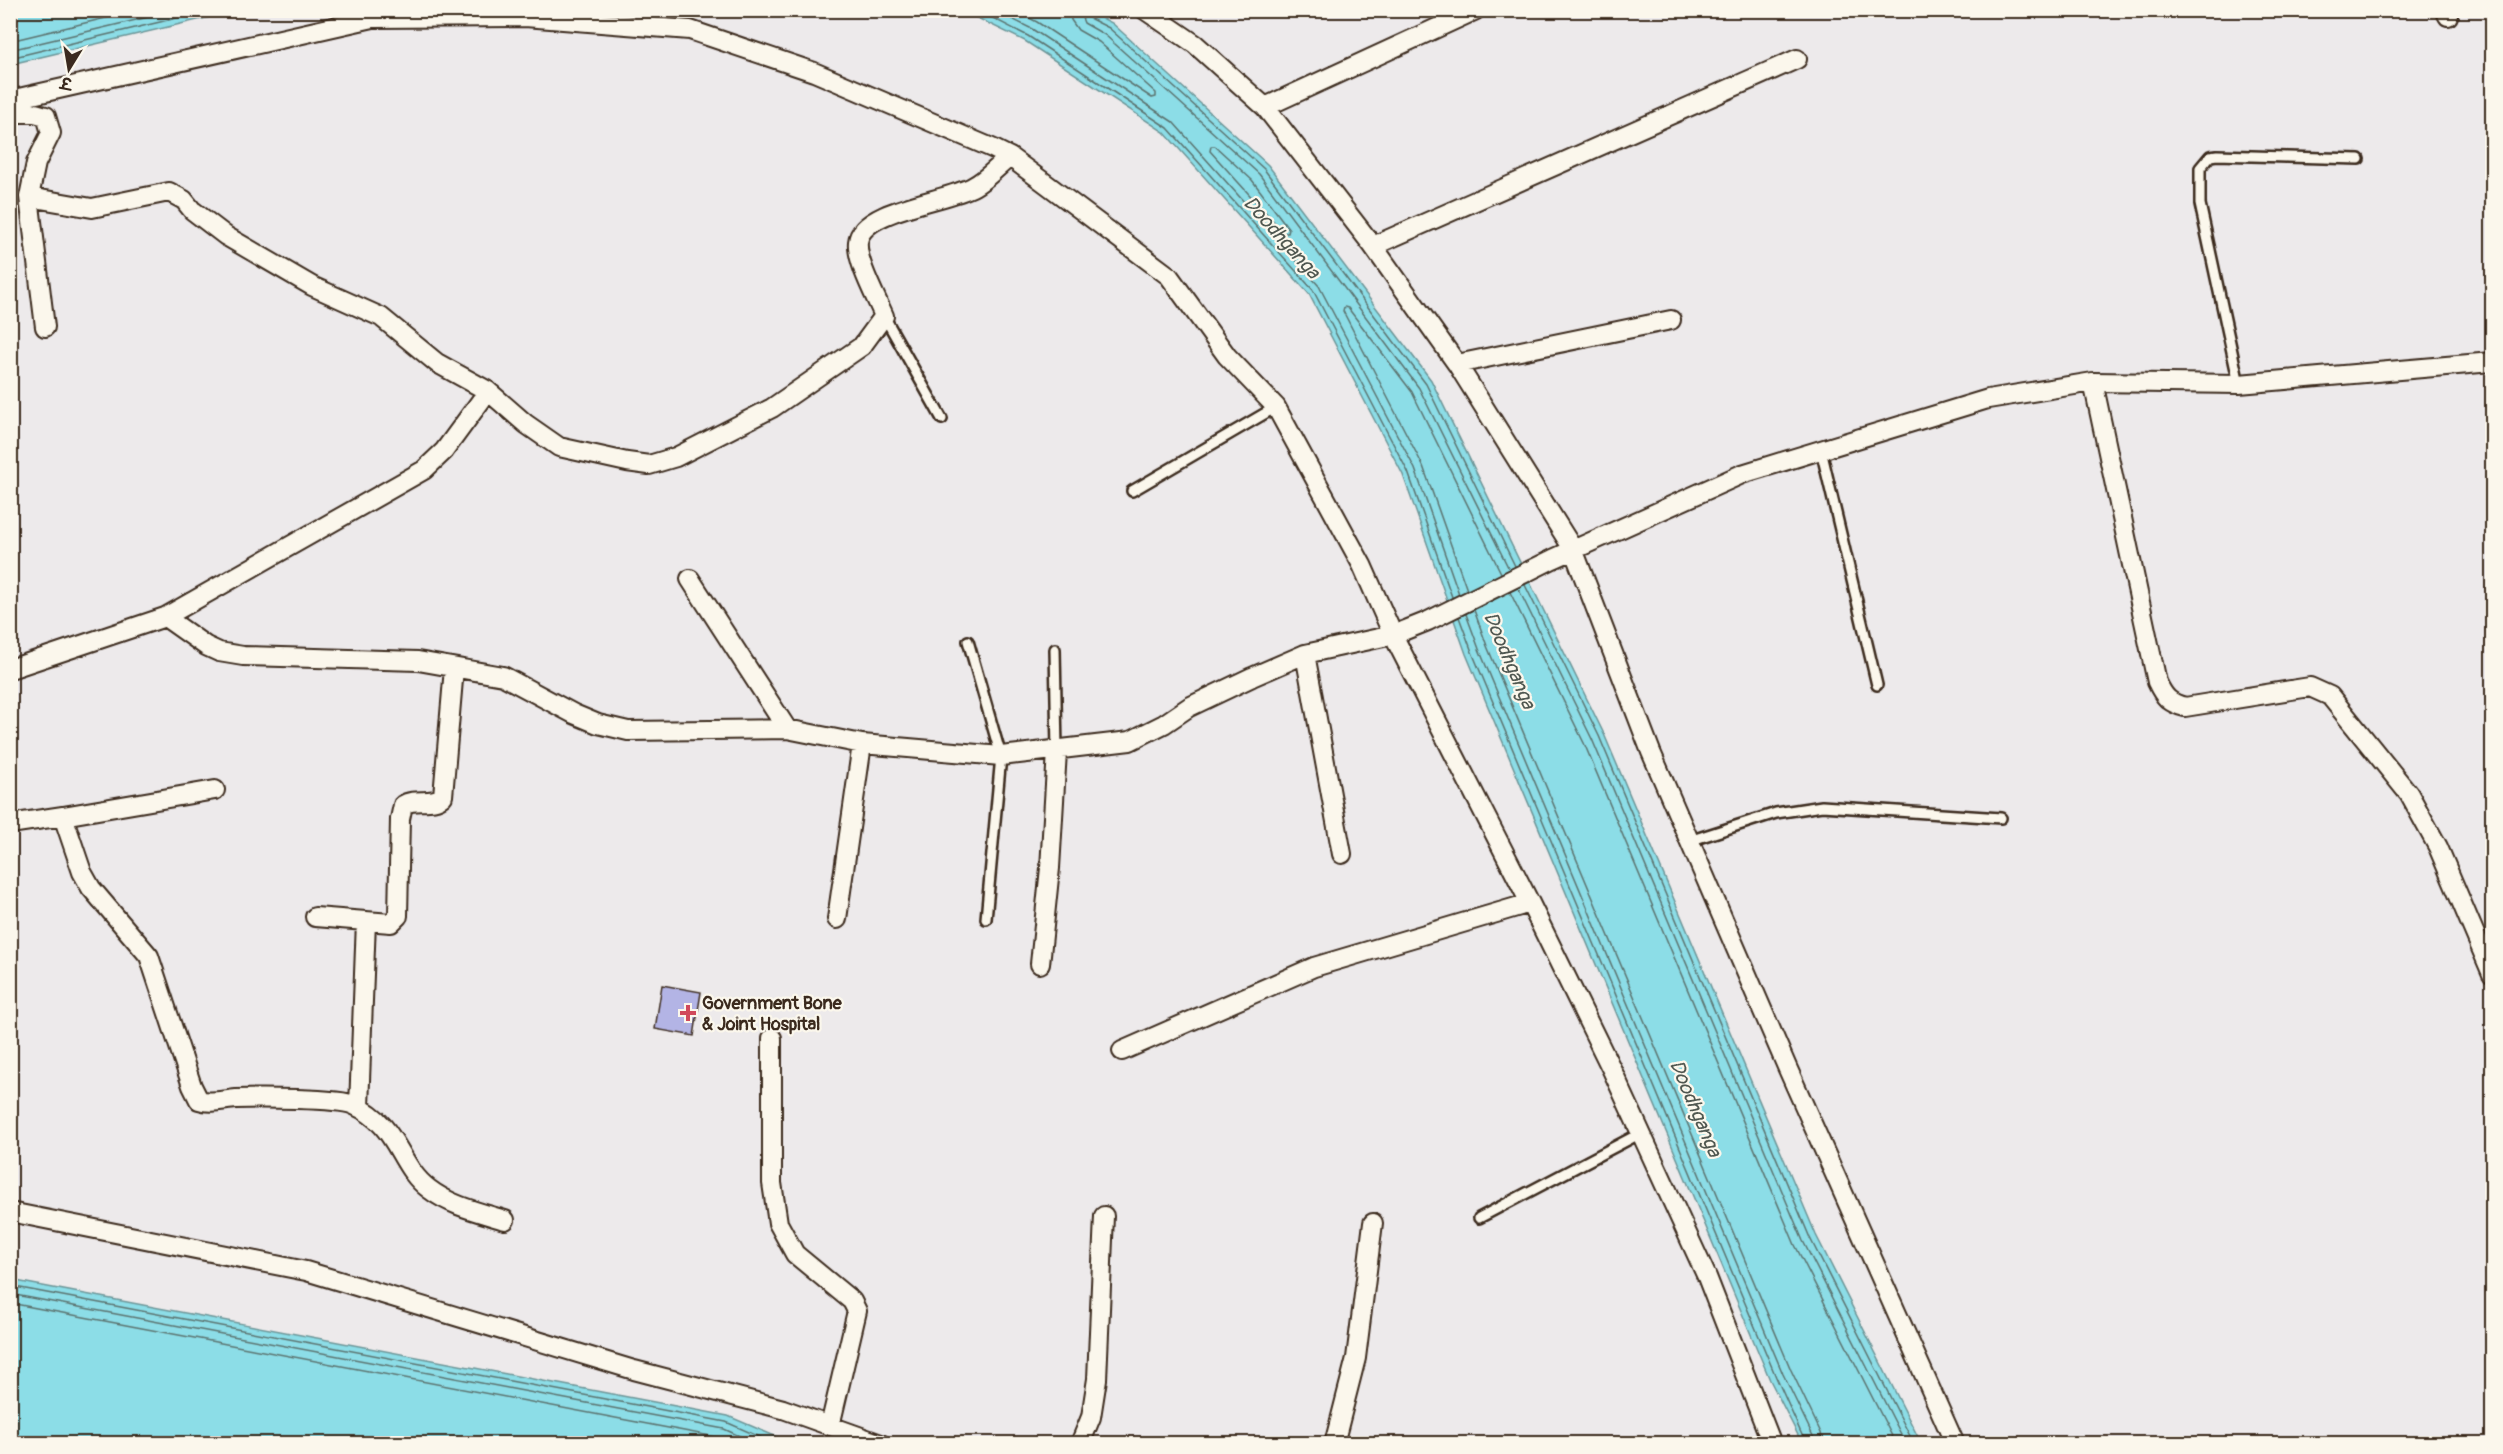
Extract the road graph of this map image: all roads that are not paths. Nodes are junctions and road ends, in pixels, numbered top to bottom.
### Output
1 (1476, 10) edge
2 (1148, 11) edge
3 (1797, 59) dead end
4 (10, 100) edge
5 (1265, 107) junction
6 (10, 113) edge
7 (1010, 157) junction
8 (2359, 159) dead end
9 (29, 197) junction
10 (1373, 246) junction
11 (884, 316) junction
12 (1671, 320) dead end
13 (45, 327) dead end
14 (2493, 362) edge
15 (1457, 364) junction
16 (2093, 382) junction
17 (2239, 384) junction
18 (488, 391) junction
19 (1276, 407) junction
20 (942, 419) dead end
21 (1821, 450) junction
22 (1132, 491) dead end
23 (1573, 549) junction
24 (690, 579) dead end
25 (165, 617) junction
26 (1393, 635) junction
27 (968, 641) dead end
28 (1055, 649) dead end
29 (1305, 654) junction
30 (454, 668) junction
31 (10, 669) edge
32 (1877, 685) dead end
33 (787, 729) junction
34 (862, 744) junction
35 (1057, 751) junction
36 (1001, 756) junction
37 (215, 790) dead end
38 (63, 816) junction
39 (2001, 818) dead end
40 (10, 824) edge
41 (1689, 841) junction
42 (1342, 854) dead end
43 (1530, 903) junction
44 (315, 917) dead end
45 (837, 919) dead end
46 (986, 919) dead end
47 (366, 921) junction
48 (1040, 964) dead end
49 (2493, 974) edge
50 (772, 1038) dead end
51 (1122, 1051) dead end
52 (359, 1107) junction
53 (1641, 1133) junction
54 (10, 1212) edge
55 (1104, 1216) dead end
56 (1479, 1218) dead end
57 (505, 1220) dead end
58 (1373, 1223) dead end
59 (830, 1426) junction
60 (881, 1443) edge
61 (1080, 1443) edge
62 (1334, 1443) edge
63 (1772, 1443) edge
64 (1955, 1443) edge

1 - 5 street
2 - 5 street
3 - 10 street
4 - 7 street
5 - 10 street
6 - 9 street
7 - 11 street
7 - 19 street
8 - 17 lane
9 - 13 street
9 - 18 street
10 - 15 street
11 - 18 street
11 - 20 lane
12 - 15 street
14 - 17 street
15 - 23 street
16 - 17 street
16 - 21 street
16 - 49 street
18 - 25 street
19 - 22 lane
19 - 26 street
21 - 23 street
21 - 32 lane
23 - 26 street
23 - 41 street
24 - 33 street
25 - 30 street
25 - 31 street
26 - 29 street
26 - 43 street
27 - 36 lane
28 - 35 lane
29 - 35 street
29 - 42 street
30 - 33 street
30 - 47 street
33 - 34 street
34 - 36 street
34 - 45 street
35 - 36 street
35 - 48 street
36 - 46 lane
37 - 38 street
38 - 40 street
38 - 52 street
39 - 41 lane
41 - 64 street
43 - 51 street
43 - 53 street
44 - 47 street
47 - 52 street
50 - 59 street
52 - 57 street
53 - 56 lane
53 - 63 street
54 - 59 street
55 - 61 street
58 - 62 street
59 - 60 street

